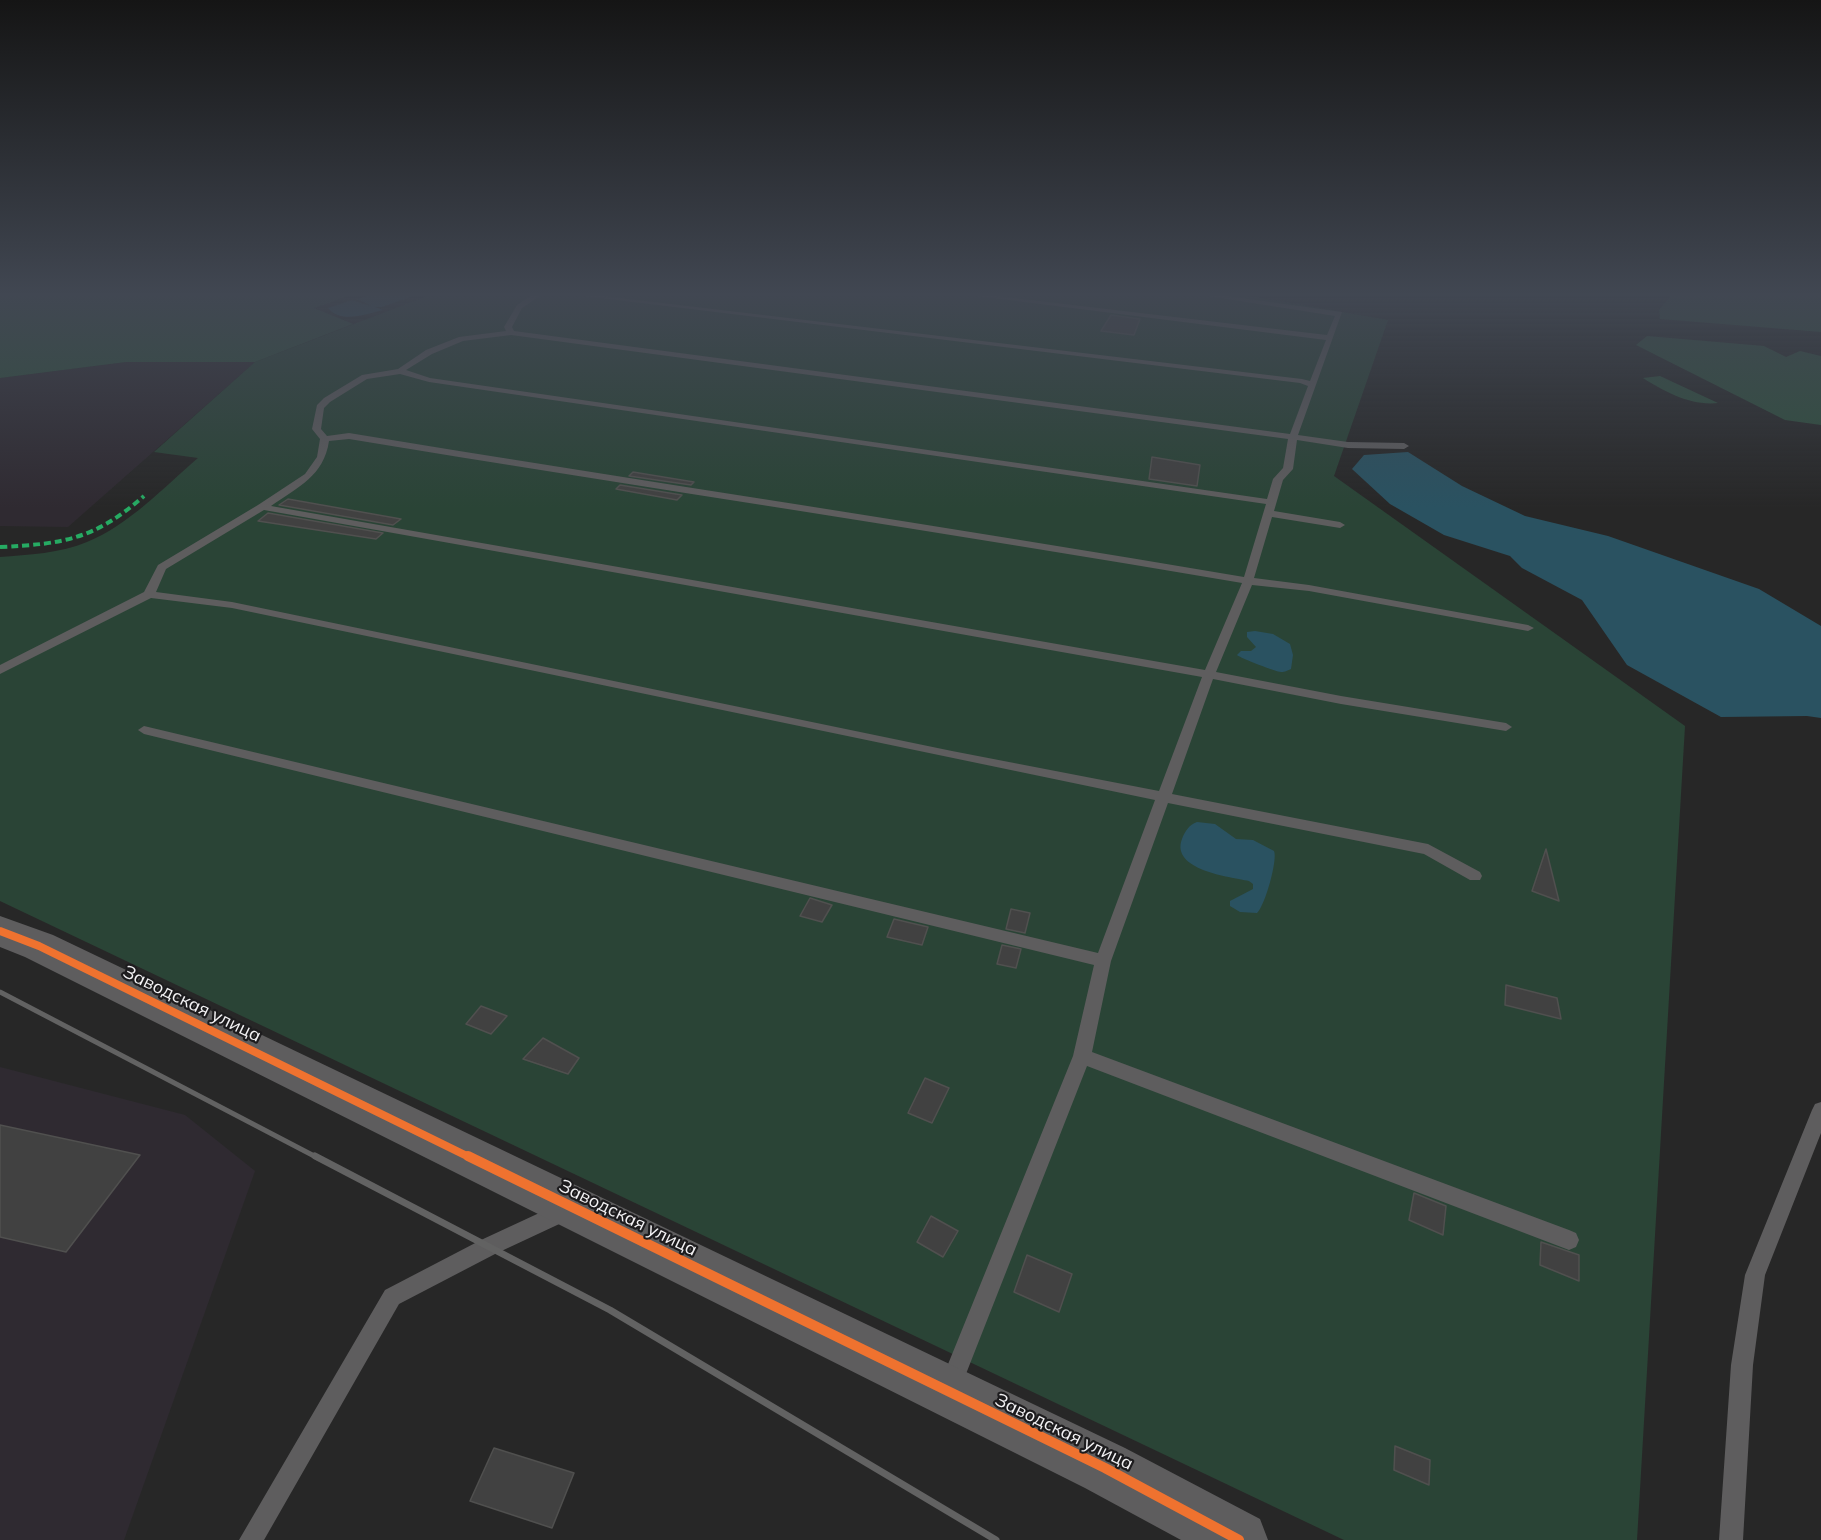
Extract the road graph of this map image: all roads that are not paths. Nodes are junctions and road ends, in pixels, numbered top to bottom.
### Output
1 (409, 365) edge
2 (751, 365) edge
3 (1167, 365) edge
4 (1320, 365) edge
5 (400, 371) junction
6 (1312, 385) junction
7 (1293, 437) junction
8 (325, 439) junction
9 (1404, 446) dead end
10 (262, 507) junction
11 (1270, 508) junction
12 (1340, 525) dead end
13 (1248, 581) junction
14 (148, 594) junction
15 (1528, 628) dead end
16 (0, 670) edge
17 (1209, 674) junction
18 (1506, 727) dead end
19 (144, 730) dead end
20 (1165, 795) junction
21 (1475, 876) dead end
22 (0, 931) edge
23 (1104, 961) junction
24 (1082, 1056) junction
25 (1821, 1110) edge
26 (573, 1207) junction
27 (1569, 1240) dead end
28 (948, 1391) junction
29 (251, 1540) edge
30 (1239, 1540) edge
31 (1731, 1540) edge

1 - 5 lane
2 - 7 lane
3 - 6 lane
4 - 6 lane
5 - 8 lane
5 - 11 lane
6 - 7 lane
7 - 9 lane
7 - 11 lane
8 - 10 lane
8 - 13 lane
10 - 14 lane
10 - 17 lane
11 - 12 lane
11 - 13 lane
13 - 15 lane
13 - 17 lane
14 - 16 lane
14 - 20 lane
17 - 18 lane
17 - 20 lane
19 - 23 lane
20 - 21 lane
20 - 23 lane
22 - 26 street, Заводская улица
23 - 24 lane
24 - 27 lane
24 - 28 lane
25 - 31 lane
26 - 28 street, Заводская улица
26 - 29 lane
28 - 30 street, Заводская улица

